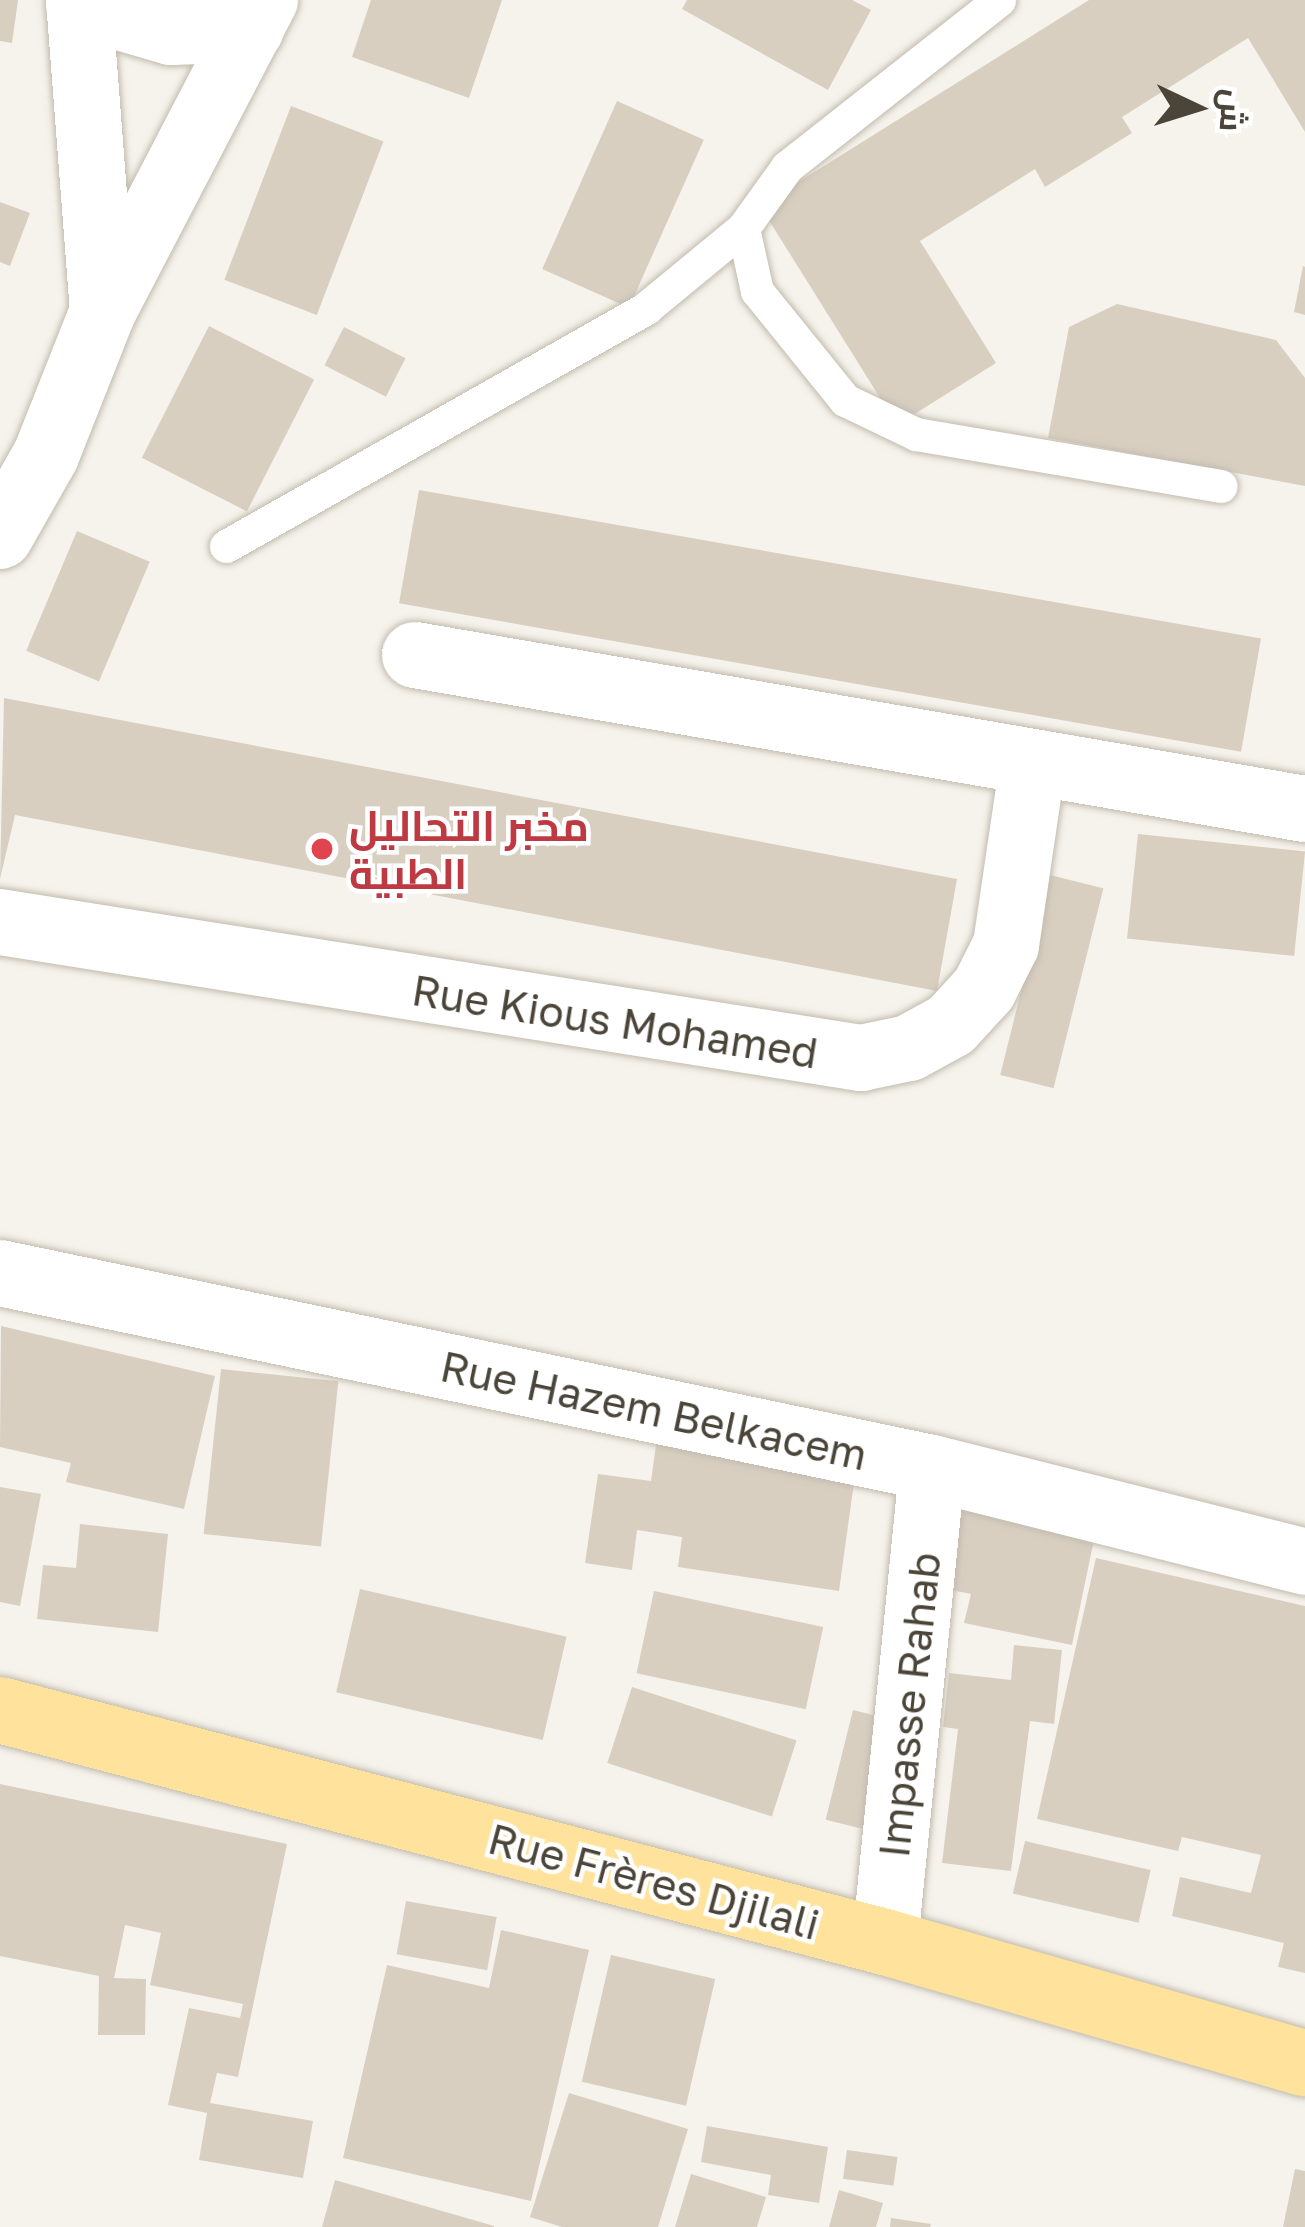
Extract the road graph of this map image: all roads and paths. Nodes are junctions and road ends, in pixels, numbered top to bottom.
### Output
1 (999, 0) edge
2 (79, 3) edge
3 (258, 15) edge
4 (743, 228) junction
5 (103, 311) junction
6 (23, 445) edge
7 (1221, 486) dead end
8 (0, 536) edge
9 (226, 546) dead end
10 (415, 655) dead end
11 (1032, 767) junction
12 (1305, 809) edge
13 (0, 922) edge
14 (0, 1273) edge
15 (932, 1468) junction
16 (1305, 1562) edge
17 (0, 1710) edge
18 (885, 1942) junction
19 (1305, 2063) edge

1 - 4 lane
2 - 3 street
2 - 5 street
3 - 5 street
4 - 7 lane
4 - 9 lane
5 - 6 street
6 - 8 street
10 - 11 street
11 - 12 street
11 - 13 street, Rue Kious Mohamed
14 - 15 street, Rue Hazem Belkacem
15 - 16 street, Rue Hazem Belkacem
15 - 18 street, Impasse Rahab
17 - 18 main road, Rue Frères Djilali
18 - 19 main road, Rue Frères Djilali

